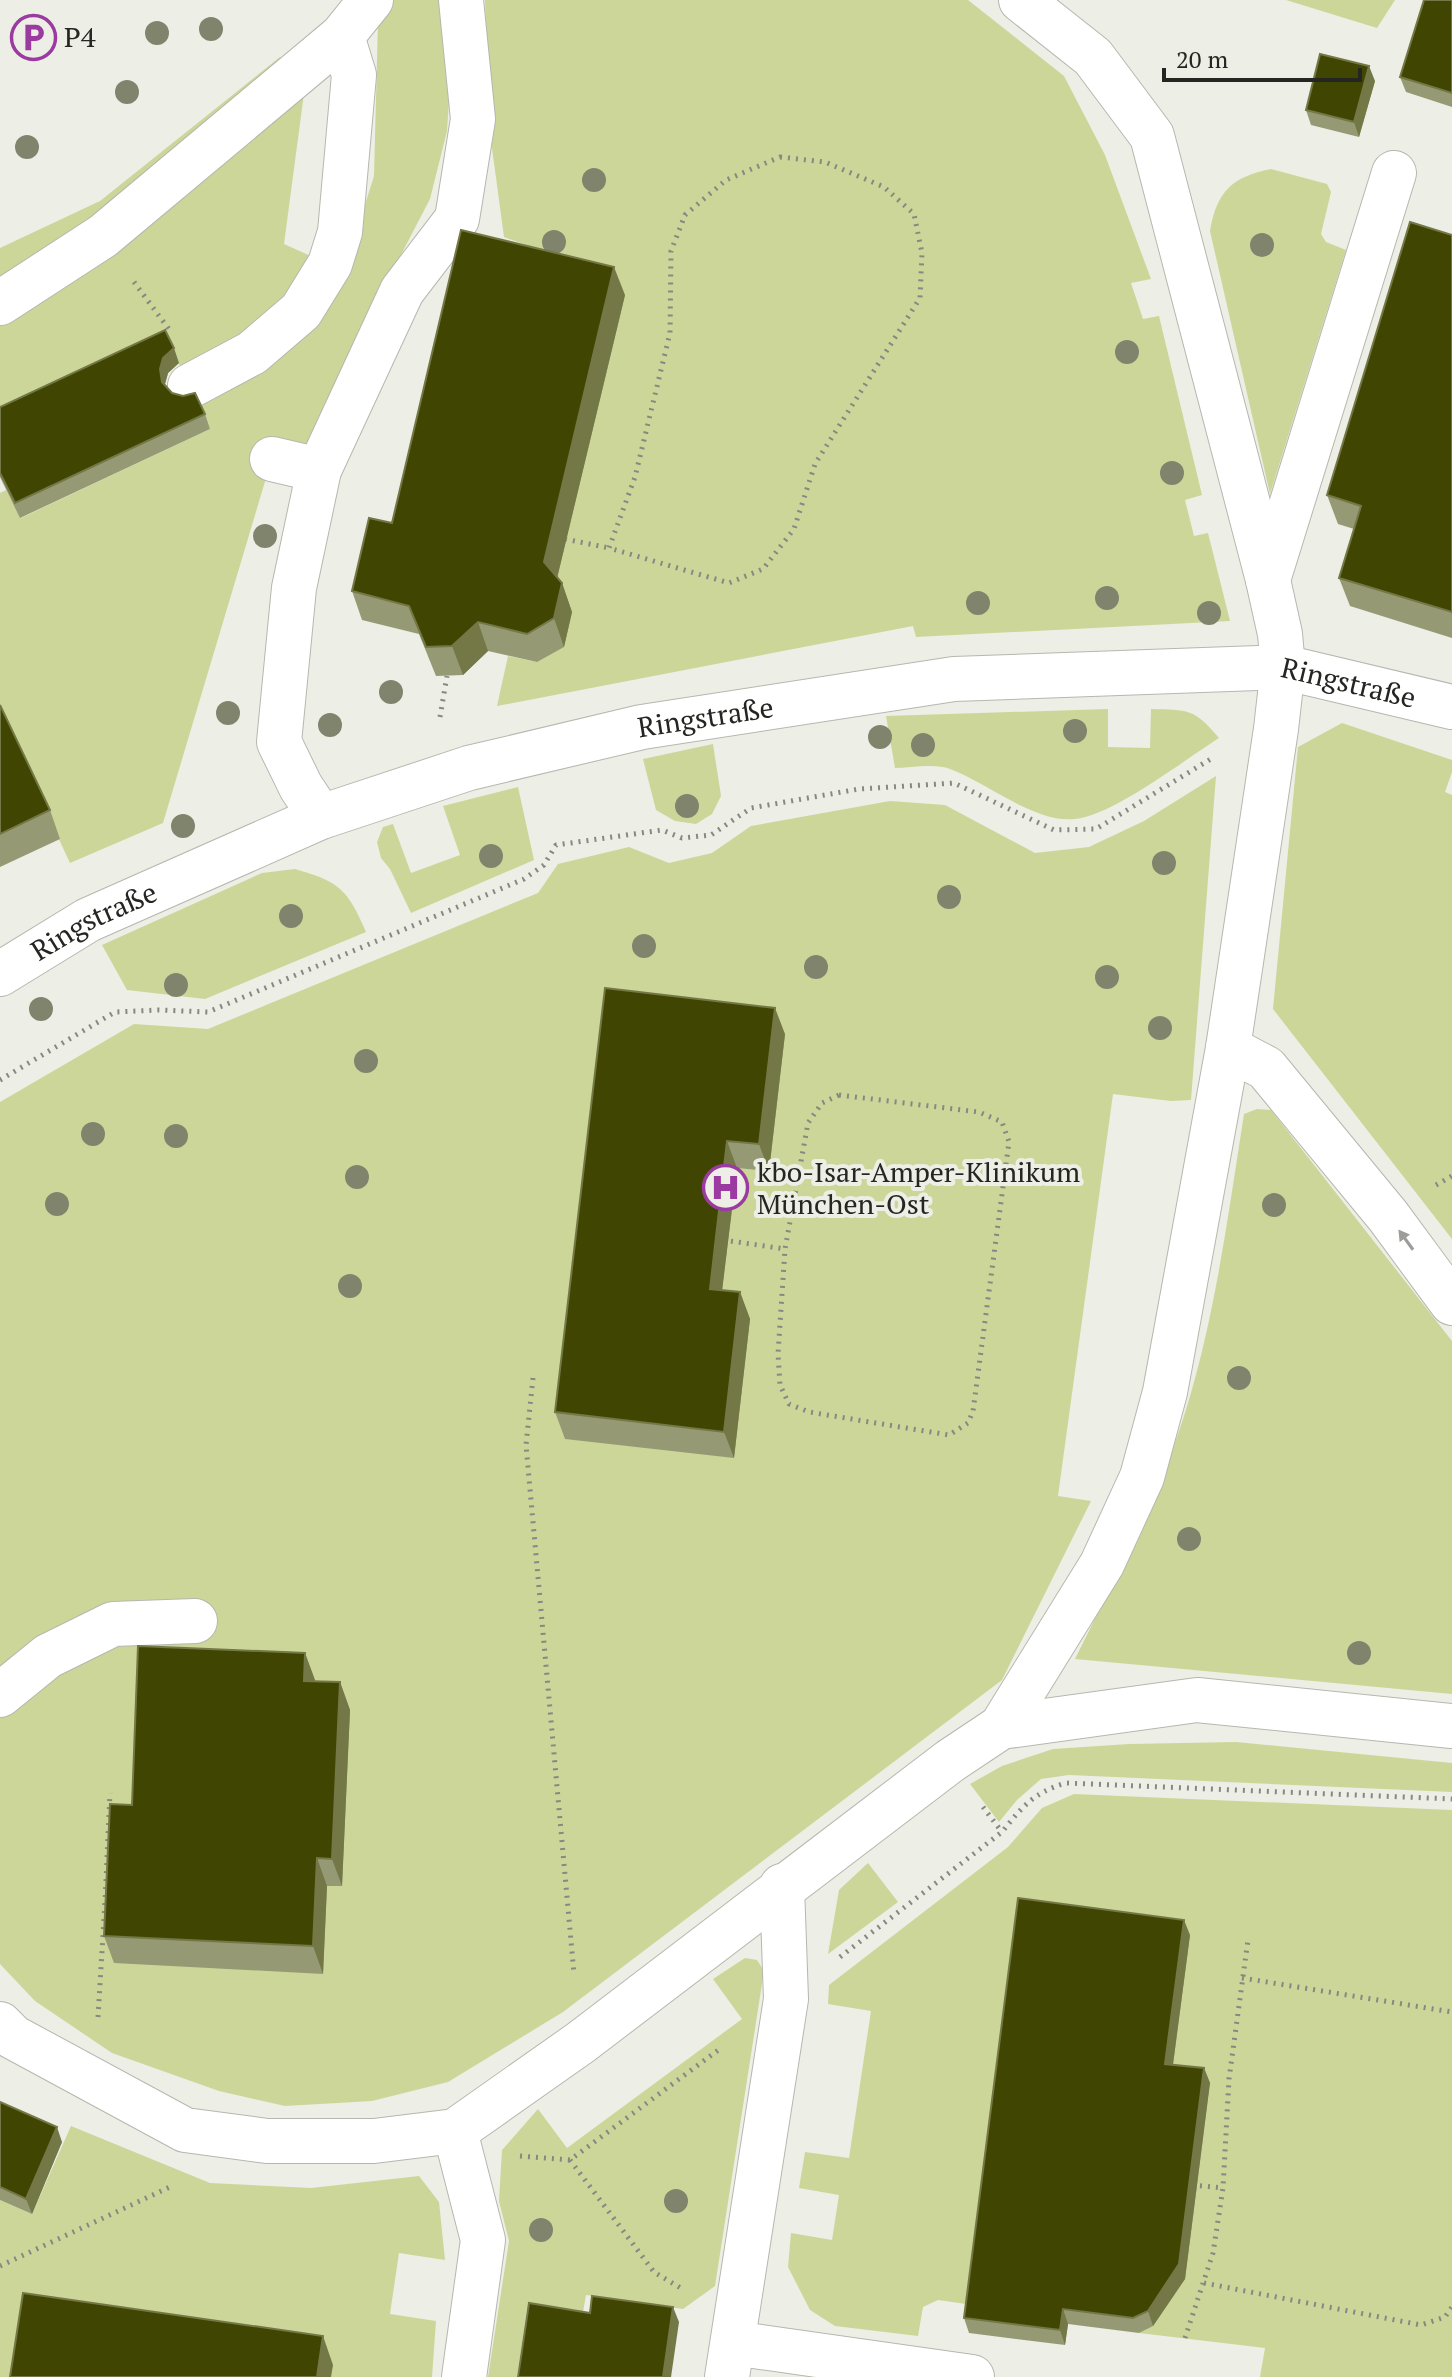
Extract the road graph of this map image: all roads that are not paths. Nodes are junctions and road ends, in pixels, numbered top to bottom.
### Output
1 (371, 0) edge
2 (461, 0) edge
3 (1021, 0) edge
4 (342, 36) junction
5 (1394, 173) dead end
6 (0, 303) edge
7 (190, 386) dead end
8 (272, 459) dead end
9 (319, 470) junction
10 (1268, 580) junction
11 (1283, 667) junction
12 (1452, 707) edge
13 (321, 817) junction
14 (0, 974) edge
15 (1228, 1048) junction
16 (1452, 1303) edge
17 (195, 1621) dead end
18 (0, 1695) edge
19 (1452, 1726) edge
20 (1001, 1727) junction
21 (782, 1886) junction
22 (0, 2024) edge
23 (455, 2131) junction
24 (733, 2341) edge
25 (464, 2377) edge
26 (972, 2377) edge

1 - 4 lane
2 - 9 lane
3 - 10 lane
4 - 6 lane
4 - 7 lane
5 - 10 lane
8 - 9 lane
9 - 13 lane
10 - 11 lane
11 - 12 lane, Ringstraße
11 - 13 lane, Ringstraße
11 - 15 lane
13 - 14 lane, Ringstraße
16 -> 15 lane
15 - 20 lane
17 - 18 lane
19 - 20 lane
20 - 21 lane
21 - 23 lane
21 - 24 lane
22 - 23 lane
23 - 25 lane
24 - 26 lane

